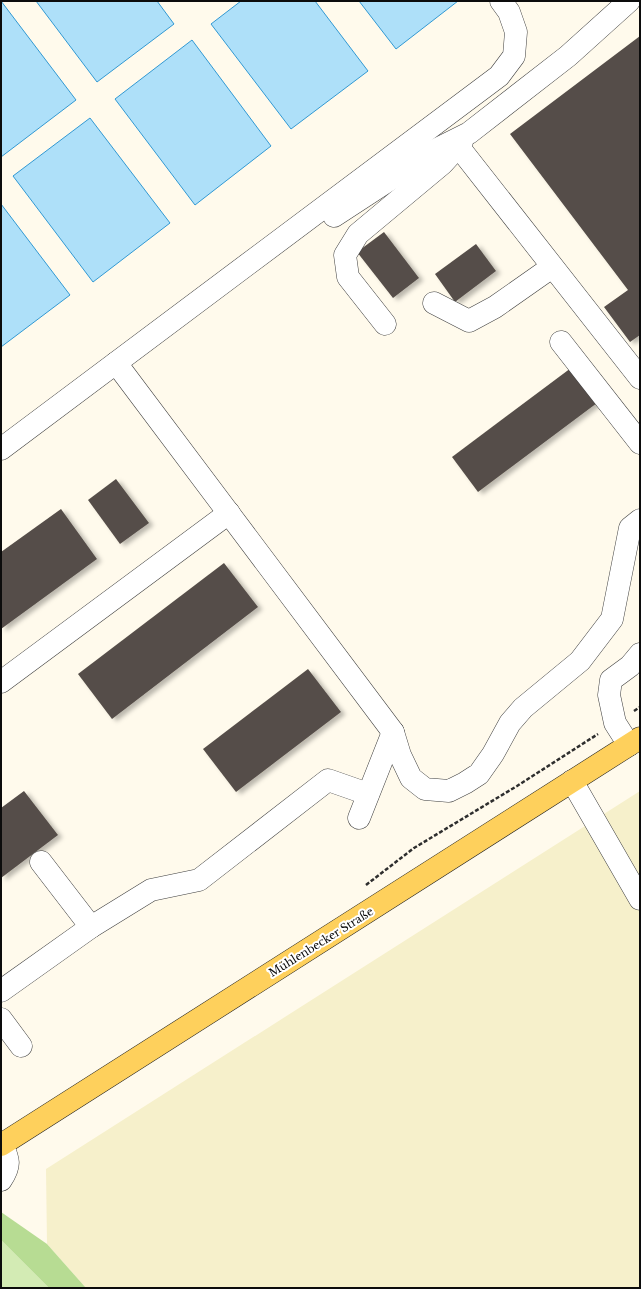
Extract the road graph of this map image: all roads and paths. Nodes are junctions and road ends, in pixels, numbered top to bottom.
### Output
1 (501, 1) edge
2 (629, 1) edge
3 (464, 140) junction
4 (298, 227) junction
5 (552, 267) junction
6 (434, 302) dead end
7 (384, 324) dead end
8 (561, 342) dead end
9 (116, 363) junction
10 (640, 378) edge
11 (640, 443) edge
12 (1, 450) edge
13 (229, 513) junction
14 (640, 520) edge
15 (637, 660) edge
16 (1, 682) edge
17 (640, 707) edge
18 (615, 723) junction
19 (393, 732) junction
20 (634, 741) edge
21 (572, 781) junction
22 (368, 794) junction
23 (358, 818) dead end
24 (41, 862) dead end
25 (362, 889) dead end
26 (640, 899) edge
27 (90, 927) junction
28 (1, 991) edge
29 (1, 1019) edge
30 (21, 1046) dead end
31 (2, 1144) edge
32 (1, 1180) edge

1 - 4 lane
2 - 3 lane
3 - 4 lane
3 - 5 lane
3 - 7 lane
4 - 9 lane
5 - 6 lane
5 - 10 lane
8 - 11 lane
9 - 12 lane
9 - 13 lane
13 - 16 lane
13 - 19 lane
14 - 19 lane
15 - 18 lane
17 - 18 path
18 - 20 lane
18 - 25 path
19 - 22 lane
20 - 21 main road, Mühlenbecker Straße
21 - 26 lane
21 - 31 main road, Mühlenbecker Straße
22 - 23 lane
22 - 27 lane
24 - 27 lane
27 - 28 lane
29 - 30 lane
31 - 32 lane

